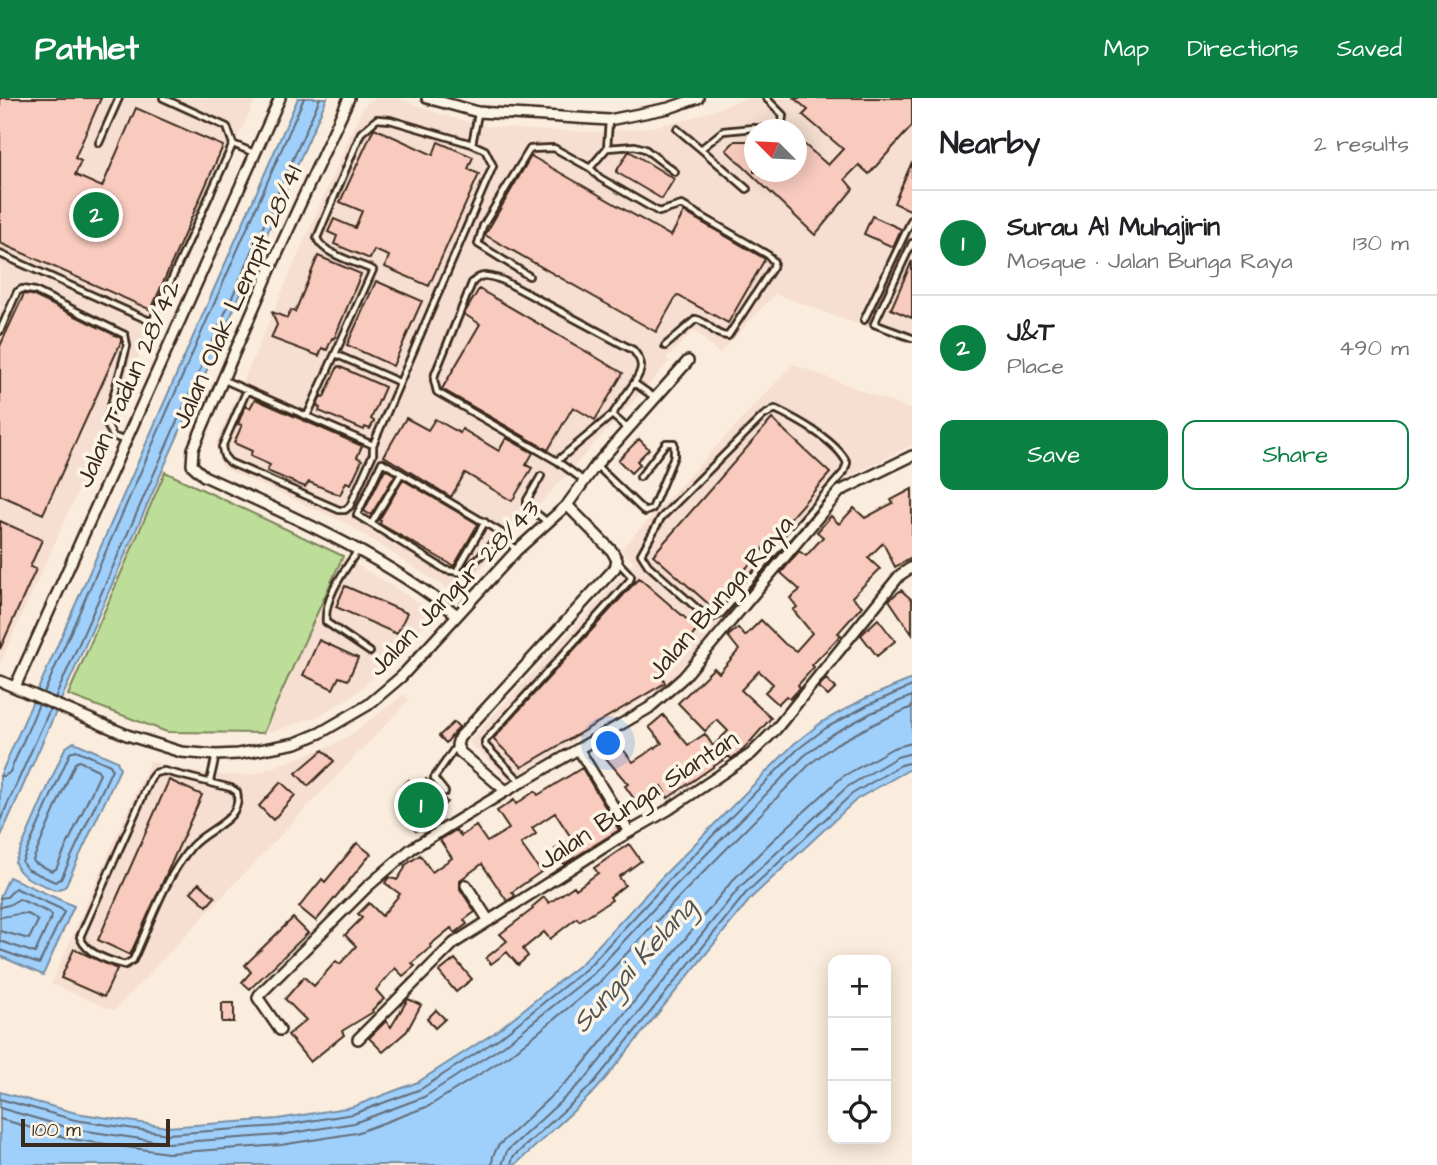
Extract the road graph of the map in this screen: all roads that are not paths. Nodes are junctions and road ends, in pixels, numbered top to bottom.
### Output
1 (119, 98) edge
2 (163, 98) edge
3 (280, 98) edge
4 (349, 98) edge
5 (427, 98) edge
6 (698, 98) edge
7 (766, 98) edge
8 (478, 112) junction
9 (782, 119) edge
10 (609, 120) junction
11 (677, 129) dead end
12 (744, 129) edge
13 (99, 143) dead end
14 (233, 144) junction
15 (472, 144) junction
16 (607, 148) junction
17 (701, 149) junction
18 (255, 153) junction
19 (590, 168) junction
20 (675, 172) dead end
21 (747, 189) dead end
22 (912, 219) edge
23 (912, 243) edge
24 (0, 254) edge
25 (894, 258) junction
26 (903, 263) junction
27 (529, 276) dead end
28 (864, 320) dead end
29 (0, 331) edge
30 (912, 338) edge
31 (664, 346) dead end
32 (335, 354) junction
33 (688, 361) dead end
34 (223, 380) junction
35 (399, 382) junction
36 (634, 383) junction
37 (247, 390) junction
38 (655, 398) junction
39 (612, 415) junction
40 (307, 416) junction
41 (627, 429) junction
42 (126, 441) junction
43 (373, 445) junction
44 (912, 456) edge
45 (556, 461) junction
46 (596, 465) junction
47 (401, 474) junction
48 (541, 477) dead end
49 (640, 477) dead end
50 (583, 481) junction
51 (567, 505) junction
52 (652, 509) junction
53 (661, 518) junction
54 (546, 521) junction
55 (485, 523) junction
56 (370, 524) junction
57 (502, 533) junction
58 (359, 550) junction
59 (516, 551) junction
60 (617, 560) junction
61 (912, 567) edge
62 (456, 572) junction
63 (457, 615) junction
64 (370, 652) dead end
65 (0, 681) edge
66 (15, 687) junction
67 (457, 745) junction
68 (579, 750) junction
69 (216, 755) junction
70 (210, 781) junction
71 (521, 782) junction
72 (506, 790) junction
73 (445, 792) dead end
74 (629, 832) junction
75 (466, 885) dead end
76 (489, 921) junction
77 (280, 1030) dead end
78 (358, 1039) dead end

1 - 13 lane
2 - 14 lane
3 - 18 street, Jalan Tadun 28/42
4 - 34 street, Jalan Olak Lempit 28/41
5 - 8 street
6 - 10 street
7 - 9 lane
8 - 10 street
8 - 15 lane
10 - 16 lane
11 - 17 lane
12 - 17 lane
14 - 18 lane
14 - 24 lane
15 - 32 lane
15 - 35 lane
16 - 19 lane
16 - 20 lane
17 - 21 lane
18 - 42 street, Jalan Tadun 28/42
19 - 27 lane
19 - 31 lane
22 - 25 lane
23 - 26 lane
25 - 26 lane
25 - 28 lane
26 - 30 lane
29 - 42 lane
32 - 35 lane
32 - 40 lane
33 - 38 street, Jalan Jangur 28/43
34 - 37 lane
34 - 58 street, Jalan Olak Lempit 28/41
35 - 43 lane
36 - 38 lane
36 - 39 lane
36 - 45 lane
37 - 40 lane
37 - 43 lane
38 - 41 street, Jalan Jangur 28/43
39 - 41 lane
39 - 45 lane
40 - 43 lane
41 - 46 street, Jalan Jangur 28/43
42 - 66 street, Jalan Tadun 28/42
44 - 68 street, Jalan Bunga Raya
45 - 50 lane
46 - 50 street, Jalan Jangur 28/43
46 - 52 lane
47 - 55 lane
47 - 56 lane
47 - 56 lane
48 - 54 lane
49 - 52 lane
50 - 51 street, Jalan Jangur 28/43
51 - 54 street, Jalan Jangur 28/43
51 - 60 street
52 - 53 lane
53 - 53 lane
54 - 59 street, Jalan Jangur 28/43
55 - 57 lane
55 - 62 lane
56 - 62 lane
57 - 59 lane
57 - 62 lane
58 - 63 street, Jalan Olak Lempit 28/41
58 - 64 lane
59 - 63 street, Jalan Jangur 28/43
60 - 67 street
60 - 71 lane
61 - 74 street, Jalan Bunga Siantan
63 - 69 street, Jalan Jangur 28/43
65 - 66 street, Jalan Jangur 28/43
66 - 69 street, Jalan Jangur 28/43
67 - 72 street
67 - 73 lane
68 - 71 street, Jalan Bunga Raya
68 - 74 street
69 - 70 lane
70 - 70 lane
71 - 72 street, Jalan Bunga Raya
72 - 77 street, Jalan Bunga Raya
74 - 76 street, Jalan Bunga Siantan
75 - 76 street
76 - 78 street, Jalan Bunga Siantan

